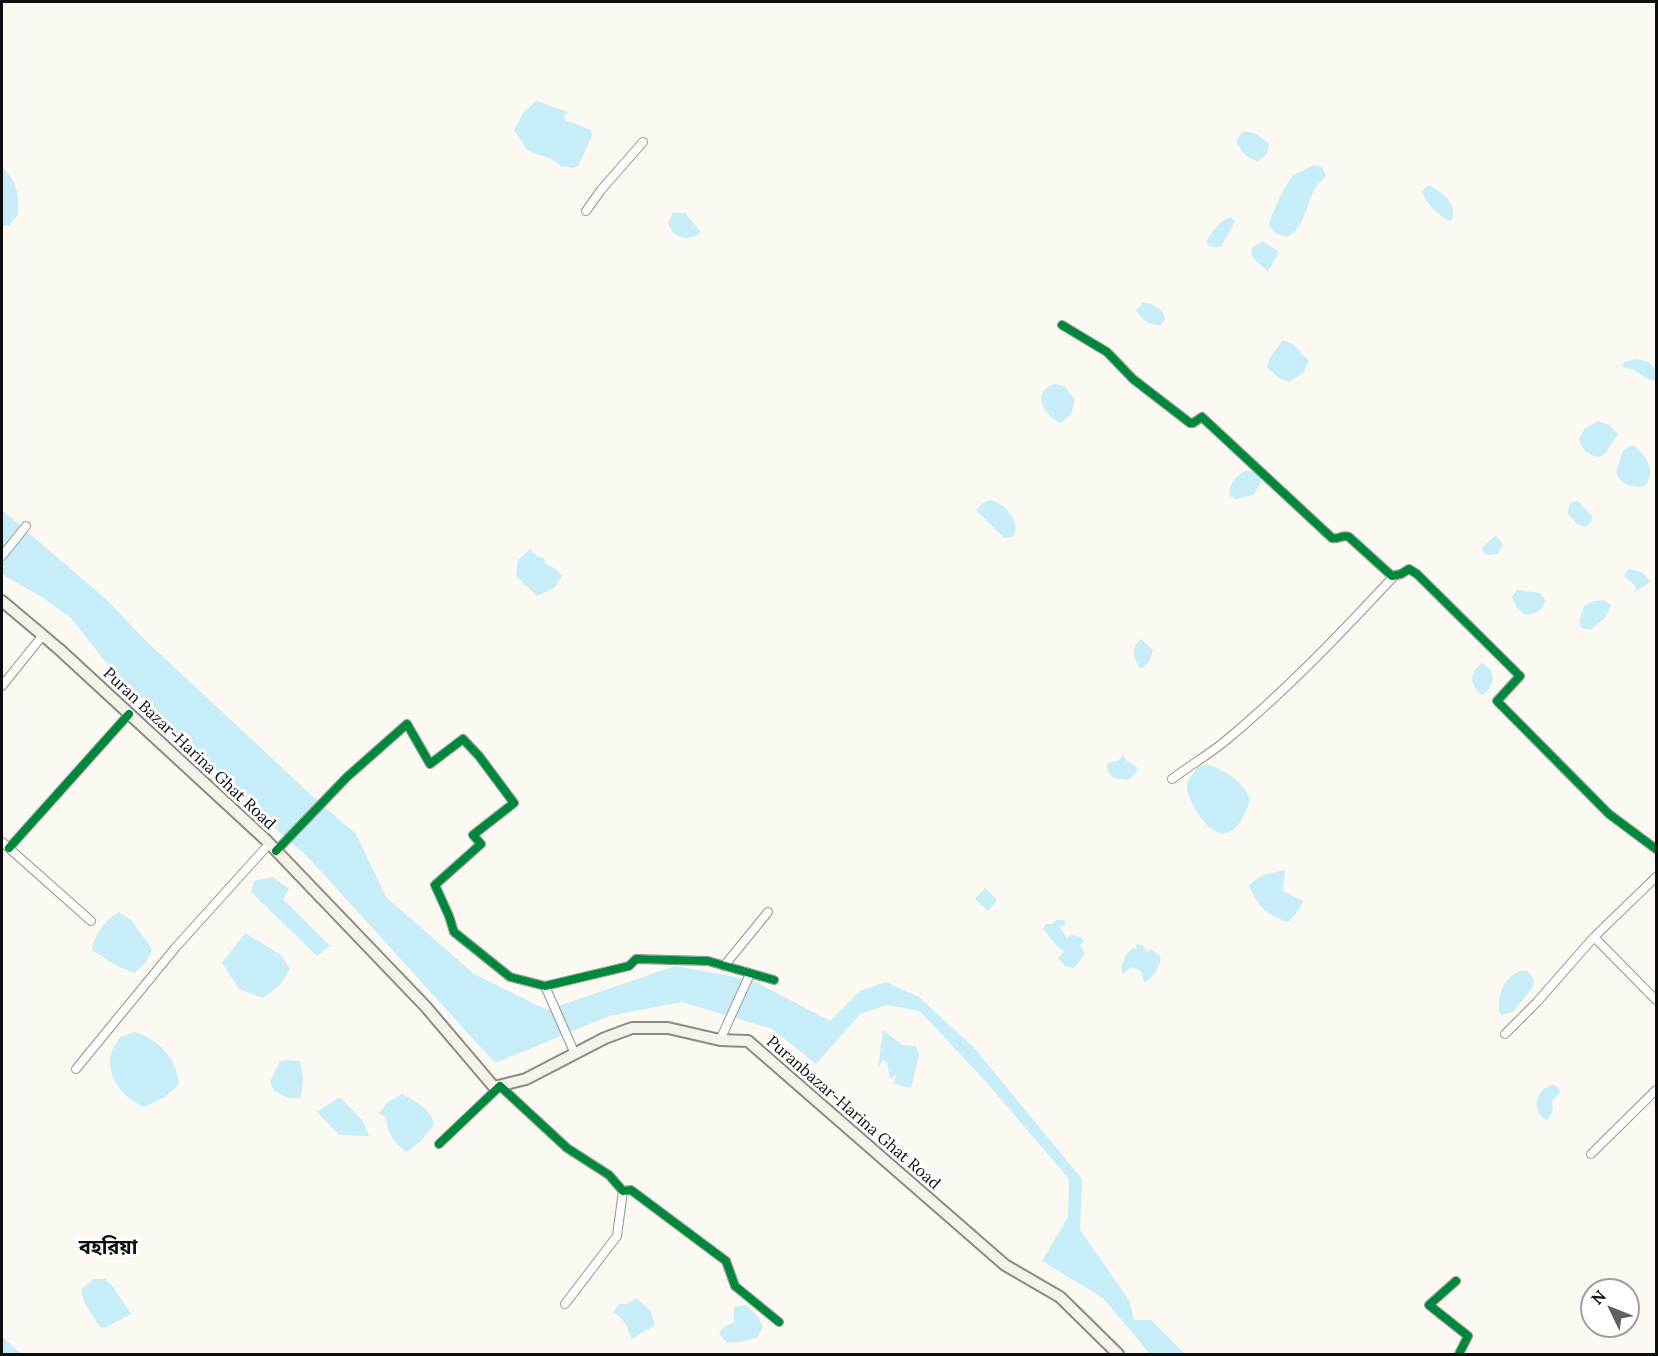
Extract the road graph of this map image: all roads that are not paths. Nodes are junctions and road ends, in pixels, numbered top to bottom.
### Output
1 (643, 142) dead end
2 (586, 211) dead end
3 (1062, 325) dead end
4 (26, 526) dead end
5 (2, 556) edge
6 (1395, 575) junction
7 (2, 601) edge
8 (43, 635) junction
9 (2, 686) edge
10 (129, 714) junction
11 (1172, 779) dead end
12 (2, 842) edge
13 (272, 847) junction
14 (9, 848) junction
15 (1656, 849) edge
16 (1656, 877) edge
17 (768, 912) dead end
18 (91, 921) dead end
19 (1594, 936) junction
20 (724, 966) junction
21 (750, 974) junction
22 (774, 980) dead end
23 (545, 986) junction
24 (1656, 1000) edge
25 (1505, 1034) dead end
26 (720, 1040) junction
27 (575, 1054) junction
28 (76, 1069) dead end
29 (497, 1087) junction
30 (1656, 1090) edge
31 (439, 1144) dead end
32 (1591, 1154) dead end
33 (623, 1191) junction
34 (1456, 1281) dead end
35 (565, 1304) dead end
36 (779, 1322) dead end
37 (1118, 1354) edge
38 (1459, 1354) edge

1 - 2 street
3 - 6 street
4 - 5 street
6 - 11 street
6 - 15 street
7 - 8 main road, Puran Bazar-Harina Ghat Road
8 - 9 street
8 - 10 main road, Puran Bazar-Harina Ghat Road
10 - 13 main road, Puran Bazar-Harina Ghat Road
10 - 14 street
12 - 14 street
13 - 23 street
13 - 28 street
13 - 29 main road, Puran Bazar-Harina Ghat Road
14 - 18 street
16 - 19 street
17 - 20 street
19 - 24 street
19 - 25 street
20 - 21 street
20 - 23 street
21 - 22 street
21 - 26 street
23 - 27 street
26 - 27 main road, Puranbazar-Harina Ghat Road
26 - 37 main road, Puranbazar-Harina Ghat Road
27 - 29 main road, Puranbazar-Harina Ghat Road
29 - 31 street
29 - 33 street
30 - 32 street
33 - 35 street
33 - 36 street
34 - 38 street

